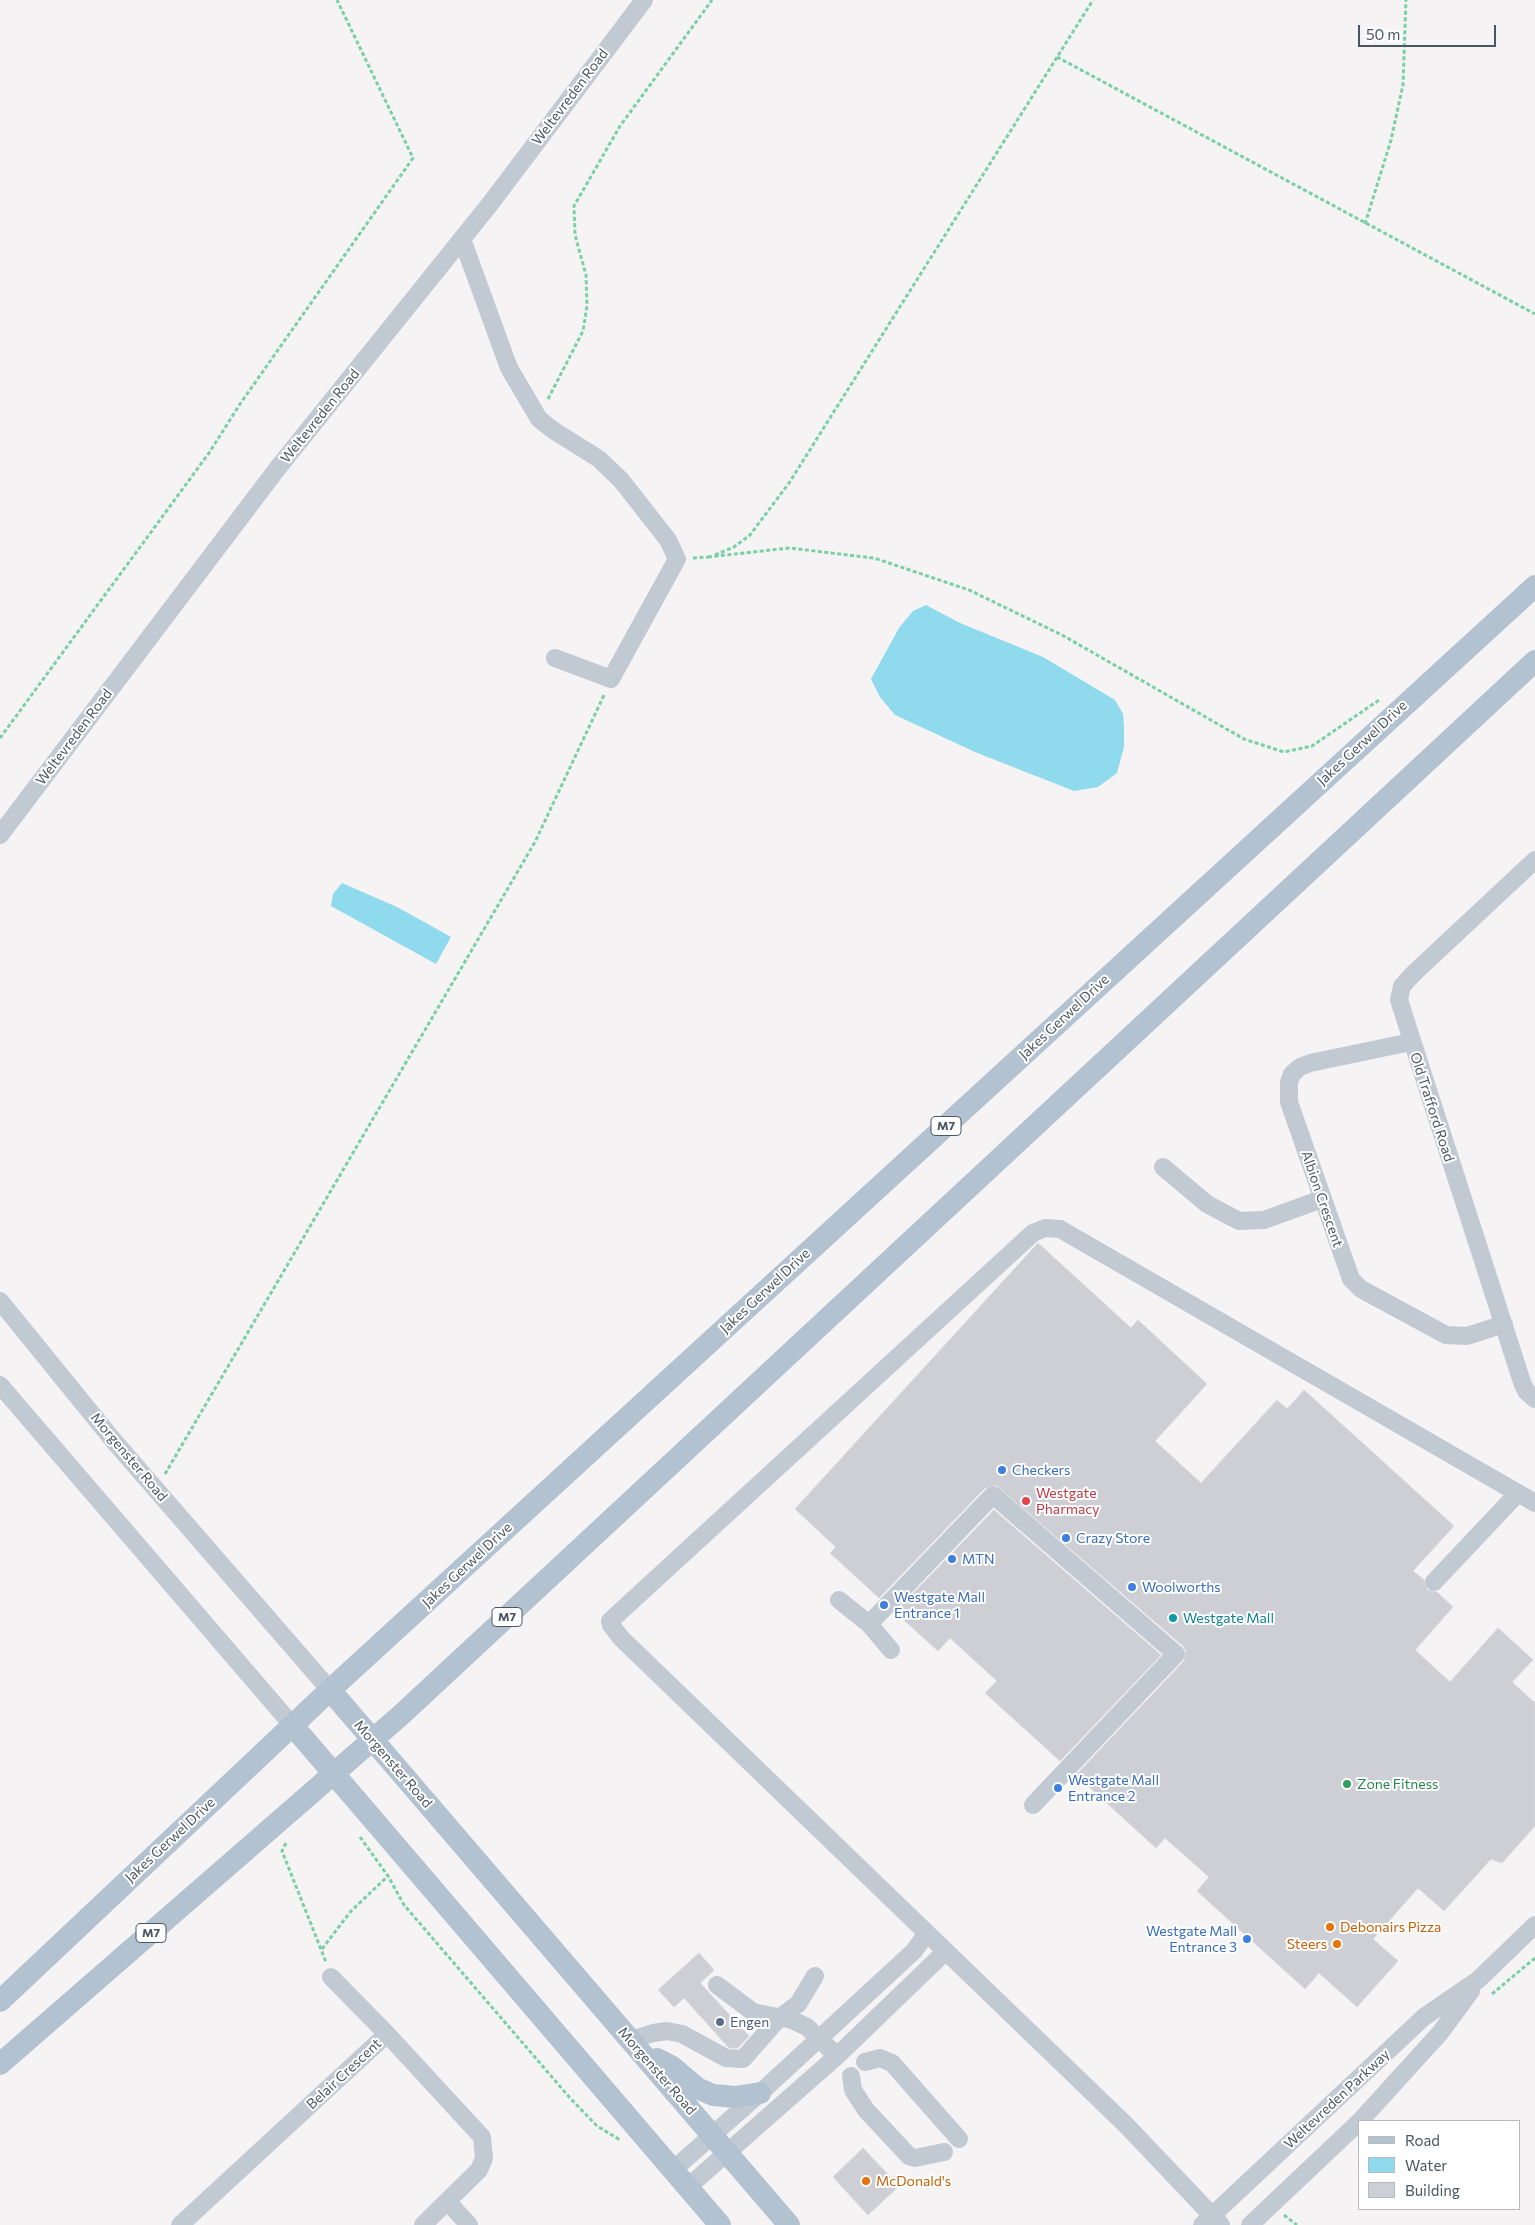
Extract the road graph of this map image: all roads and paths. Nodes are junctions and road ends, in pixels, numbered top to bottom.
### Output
1 (337, 0) edge
2 (644, 0) edge
3 (712, 0) edge
4 (1093, 0) edge
5 (1406, 0) edge
6 (1058, 58) junction
7 (1365, 224) junction
8 (462, 239) junction
9 (1535, 314) edge
10 (539, 419) junction
11 (708, 557) junction
12 (677, 559) junction
13 (1535, 586) edge
14 (555, 658) dead end
15 (1535, 661) edge
16 (611, 679) junction
17 (1412, 697) junction
18 (0, 738) edge
19 (0, 835) edge
20 (1535, 860) edge
21 (1410, 1042) junction
22 (1163, 1167) dead end
23 (1322, 1199) junction
24 (0, 1301) edge
25 (1504, 1324) junction
26 (0, 1384) edge
27 (1535, 1399) edge
28 (155, 1490) junction
29 (1518, 1493) junction
30 (1535, 1503) edge
31 (1434, 1582) dead end
32 (839, 1600) dead end
33 (868, 1624) junction
34 (891, 1650) dead end
35 (330, 1690) junction
36 (293, 1726) junction
37 (371, 1740) junction
38 (334, 1773) junction
39 (1033, 1806) dead end
40 (282, 1851) dead end
41 (1535, 1925) edge
42 (928, 1933) junction
43 (321, 1949) junction
44 (946, 1951) junction
45 (815, 1976) dead end
46 (331, 1977) joint
47 (1478, 1980) junction
48 (717, 1985) dead end
49 (0, 2001) edge
50 (779, 2018) junction
51 (387, 2034) junction
52 (819, 2038) junction
53 (635, 2044) junction
54 (837, 2056) junction
55 (865, 2062) dead end
56 (0, 2064) edge
57 (851, 2076) dead end
58 (760, 2093) junction
59 (1361, 2120) edge
60 (1358, 2123) edge
61 (713, 2135) junction
62 (959, 2139) dead end
63 (626, 2147) dead end
64 (944, 2152) dead end
65 (728, 2153) junction
66 (673, 2170) junction
67 (688, 2187) junction
68 (448, 2202) junction
69 (1280, 2214) dead end
70 (1211, 2222) edge
71 (180, 2225) edge
72 (422, 2225) edge
73 (468, 2225) edge
74 (720, 2225) edge
75 (789, 2225) edge
76 (1250, 2225) edge
77 (1298, 2225) edge

1 - 18 path
2 - 8 street, Weltevreden Road
3 - 10 path
4 - 6 path
5 - 7 path
6 - 7 path
6 - 11 path
7 - 9 path
8 - 10 street
8 - 19 street, Weltevreden Road
10 - 12 street
11 - 12 path
11 - 17 path
12 - 16 street
13 - 17 main road, Jakes Gerwel Drive / M7
14 - 16 street
15 - 37 main road, M7
16 - 28 path
17 - 35 main road, Jakes Gerwel Drive / M7
20 - 21 street, Old Trafford Road
21 - 23 street, Albion Crescent
21 - 25 street, Old Trafford Road
22 - 23 street
23 - 25 street, Albion Crescent
24 - 28 street, Morgenster Road
25 - 27 street, Old Trafford Road
26 - 36 street
28 - 35 street, Morgenster Road
29 - 30 street
29 - 31 street
29 - 42 street
32 - 33 street
33 - 34 street
33 - 39 street
35 - 36 main road, Jakes Gerwel Drive / M7
35 - 37 main road, Morgenster Road
36 - 38 main road
36 - 49 main road, Jakes Gerwel Drive / M7
37 - 38 main road, M7
37 - 53 main road, Morgenster Road
38 - 56 main road, M7
38 - 66 main road
40 - 43 path
41 - 47 street, Weltevreden Parkway
42 - 44 street
42 - 52 street
43 - 46 path
43 - 63 path
44 - 54 street
44 - 70 street
45 - 50 street
46 - 51 street
47 - 59 street, Weltevreden Parkway
47 - 70 street, Weltevreden Parkway
48 - 50 street
50 - 52 street
50 - 53 street
51 - 68 street, Belair Crescent
51 - 71 street, Belair Crescent
52 - 54 street
52 - 58 street
53 - 58 main road
53 - 61 main road, Morgenster Road
54 - 65 street
55 - 62 street
57 - 64 street
58 - 61 street
60 - 76 street, Weltevreden Parkway
61 - 65 main road, Morgenster Road
61 - 66 street
65 - 67 street
65 - 75 main road, Morgenster Road
66 - 67 main road
67 - 74 main road
68 - 72 street, Belair Crescent
68 - 73 street
69 - 77 path

